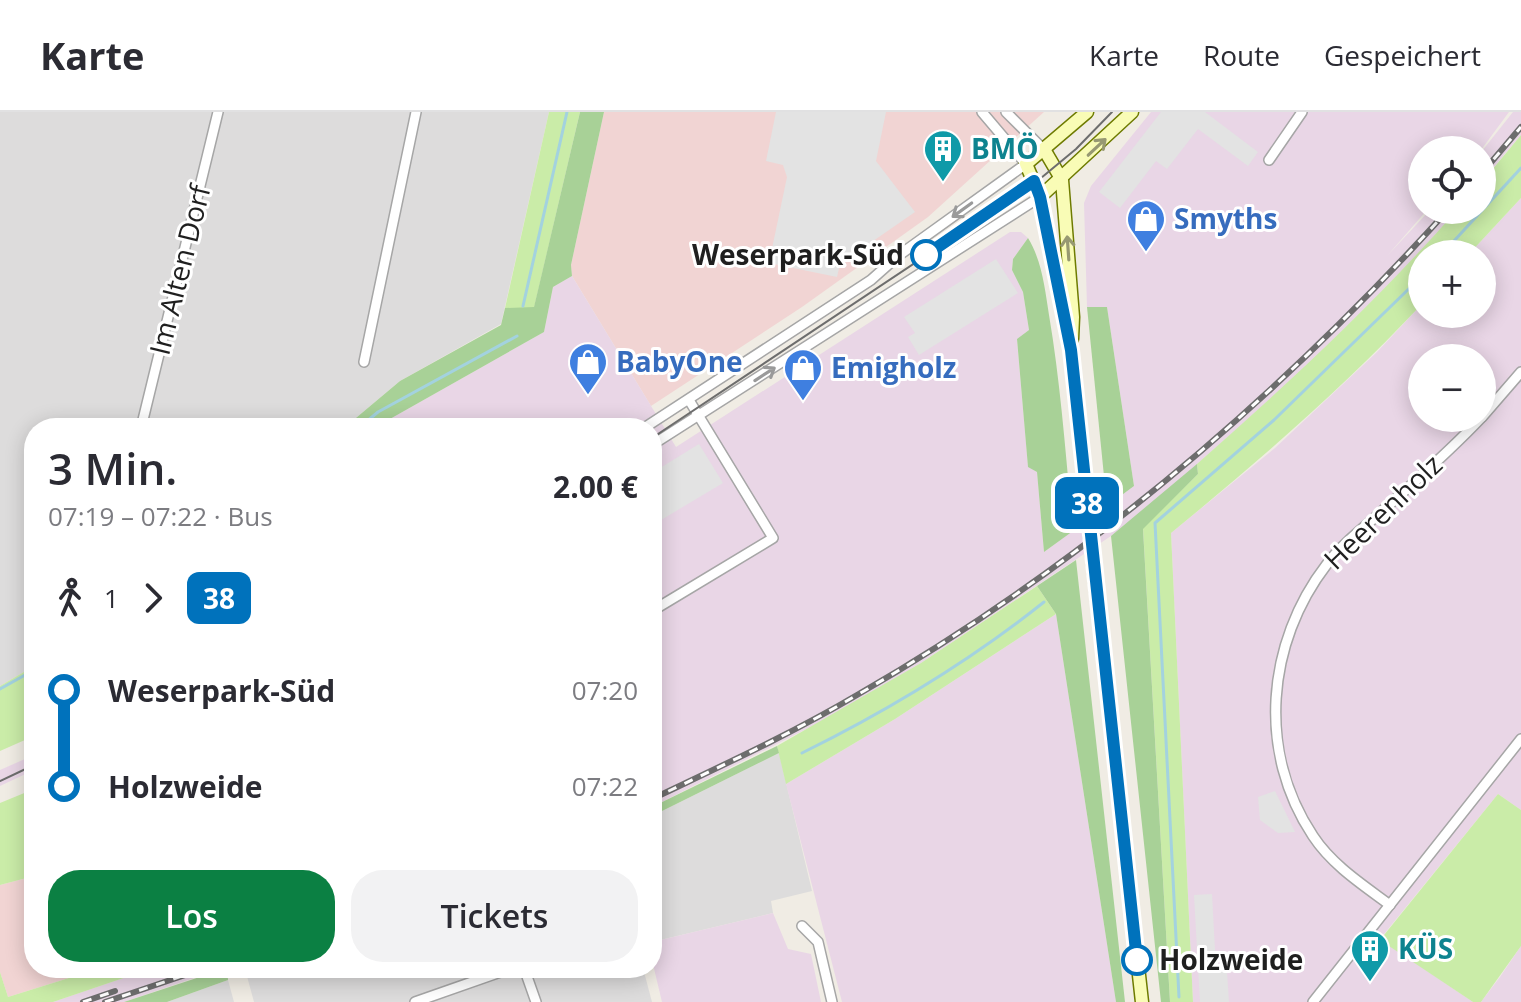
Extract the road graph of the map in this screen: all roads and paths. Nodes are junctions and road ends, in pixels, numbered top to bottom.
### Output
1 (218, 112) edge
2 (416, 112) edge
3 (982, 112) edge
4 (1006, 112) edge
5 (1087, 112) edge
6 (1132, 112) edge
7 (1302, 112) edge
8 (1045, 151) junction
9 (1269, 160) dead end
10 (1026, 164) junction
11 (1062, 180) junction
12 (1040, 197) junction
13 (1071, 350) junction
14 (364, 362) dead end
15 (1521, 372) edge
16 (689, 400) junction
17 (1496, 400) edge
18 (700, 417) junction
19 (143, 418) edge
20 (660, 418) edge
21 (1465, 432) edge
22 (662, 439) edge
23 (662, 605) edge
24 (1521, 739) edge
25 (1390, 905) junction
26 (802, 926) dead end
27 (483, 978) edge
28 (528, 978) edge
29 (415, 1002) edge
30 (536, 1002) edge
31 (832, 1002) edge
32 (1142, 1002) edge
33 (1313, 1002) edge

1 - 19 street, Im Alten Dorf
2 - 14 street
3 - 10 street
4 - 8 street
5 - 8 main road
11 -> 6 main road
7 - 9 street
8 - 10 main road
8 - 11 main road
10 - 12 main road
10 -> 16 street
11 - 12 main road
13 -> 11 main road
12 - 13 main road
18 -> 12 street
13 - 32 main road, bridge
15 - 17 street, Heerenholz
16 - 18 street
16 - 20 street
18 - 22 street
18 - 23 street
21 - 25 street, Heerenholz
24 - 25 street
25 - 33 street
26 - 31 street
27 - 29 street
28 - 30 street

